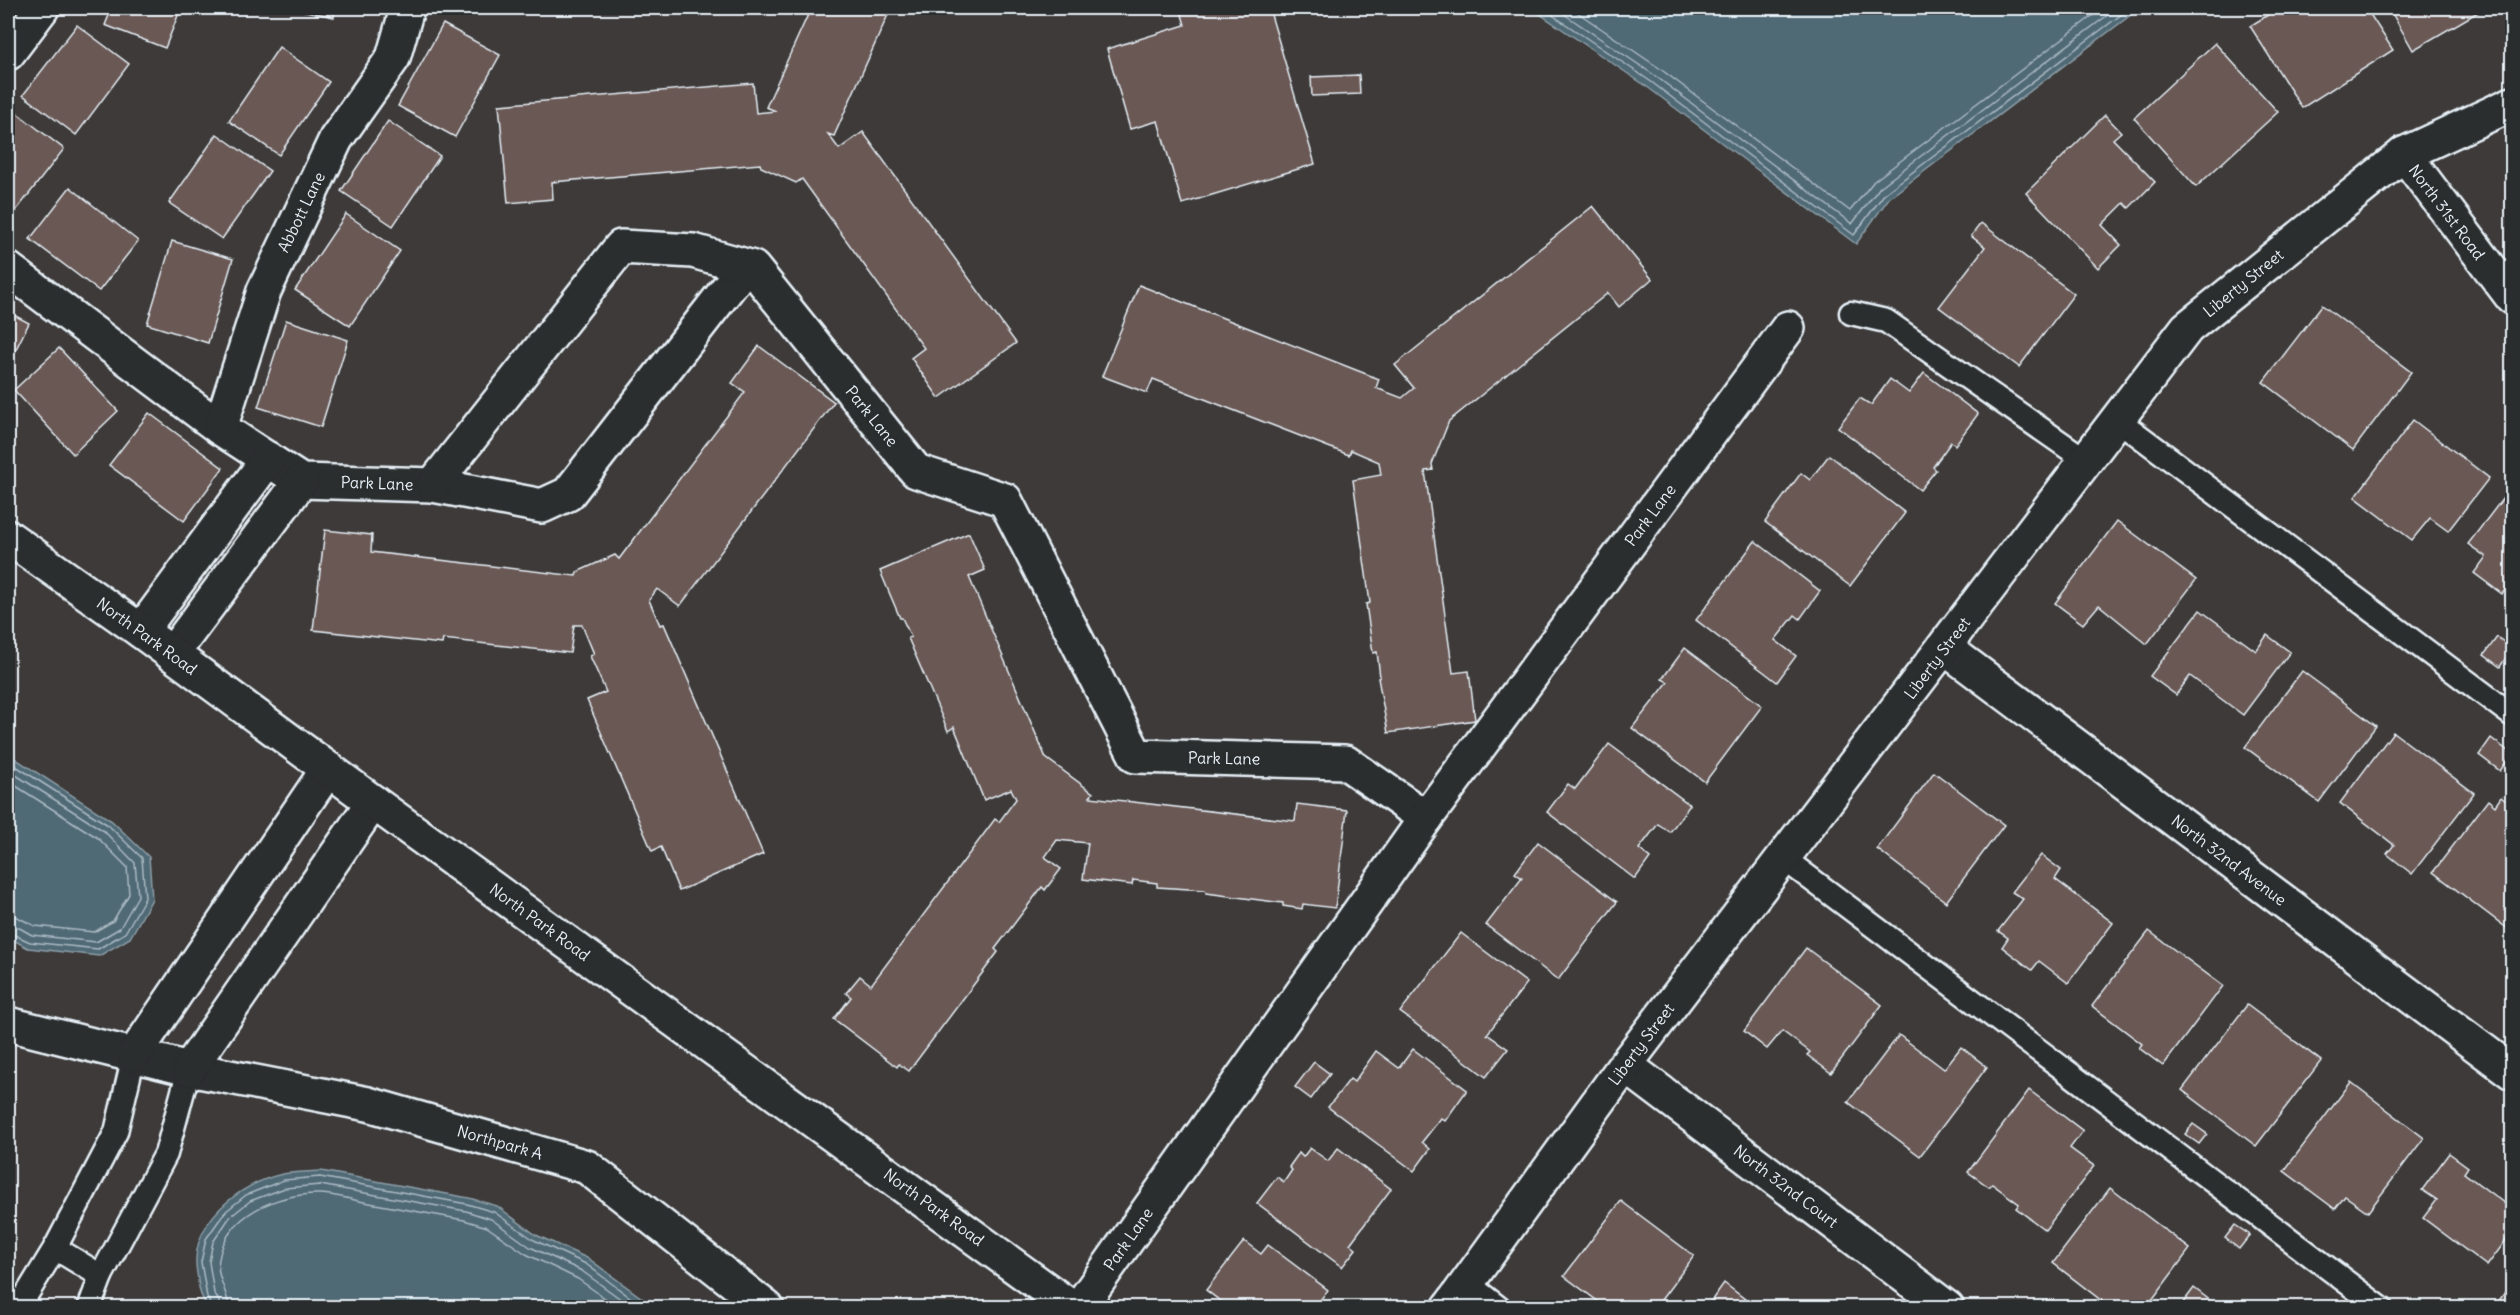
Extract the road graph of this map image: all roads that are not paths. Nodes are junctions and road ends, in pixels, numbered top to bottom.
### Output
1 (42, 8) edge
2 (408, 8) edge
3 (8, 53) edge
4 (2512, 104) edge
5 (2404, 154) junction
6 (745, 266) junction
7 (8, 269) edge
8 (2512, 297) edge
9 (1851, 313) dead end
10 (1788, 328) dead end
11 (2118, 420) junction
12 (220, 428) junction
13 (268, 459) junction
14 (2087, 461) junction
15 (301, 481) junction
16 (433, 485) junction
17 (8, 537) edge
18 (141, 631) junction
19 (1945, 648) junction
20 (172, 654) junction
21 (2512, 715) edge
22 (328, 769) junction
23 (373, 802) junction
24 (1426, 818) junction
25 (1783, 858) junction
26 (8, 1024) edge
27 (134, 1055) junction
28 (1624, 1065) junction
29 (189, 1069) junction
30 (2512, 1072) edge
31 (55, 1248) junction
32 (101, 1276) junction
33 (1458, 1295) edge
34 (20, 1302) edge
35 (89, 1308) edge
36 (767, 1308) edge
37 (1072, 1308) edge
38 (1079, 1308) edge
39 (1499, 1308) edge
40 (1947, 1308) edge
41 (2381, 1308) edge

1 - 3 street
2 - 12 street, Abbott Lane
4 - 5 street, Liberty Street
5 - 8 street, North 31st Road
5 - 11 street, Liberty Street
6 - 16 street
6 - 16 street, Park Lane
6 - 24 street, Park Lane
7 - 12 street
9 - 14 lane
10 - 24 street, Park Lane
11 - 14 street, Liberty Street
11 - 21 lane
12 - 13 street
13 - 15 street
13 - 18 street
14 - 19 street, Liberty Street
15 - 16 street, Park Lane
15 - 20 street
17 - 18 street, North Park Road
18 - 20 street, North Park Road
19 - 25 street, Liberty Street
19 - 30 street, North 32nd Avenue
20 - 22 street, North Park Road
22 - 23 street, North Park Road
22 - 27 street
23 - 29 street
23 - 37 street, North Park Road
24 - 38 street, Park Lane
25 - 28 street, Liberty Street
25 - 41 lane
26 - 27 street, Northpark A
27 - 29 street, Northpark A
27 - 31 lane
28 - 33 street, Liberty Street
28 - 40 street, North 32nd Court
29 - 32 lane
29 - 36 street, Northpark A
31 - 32 lane
31 - 34 lane
32 - 35 lane
33 - 39 lane

